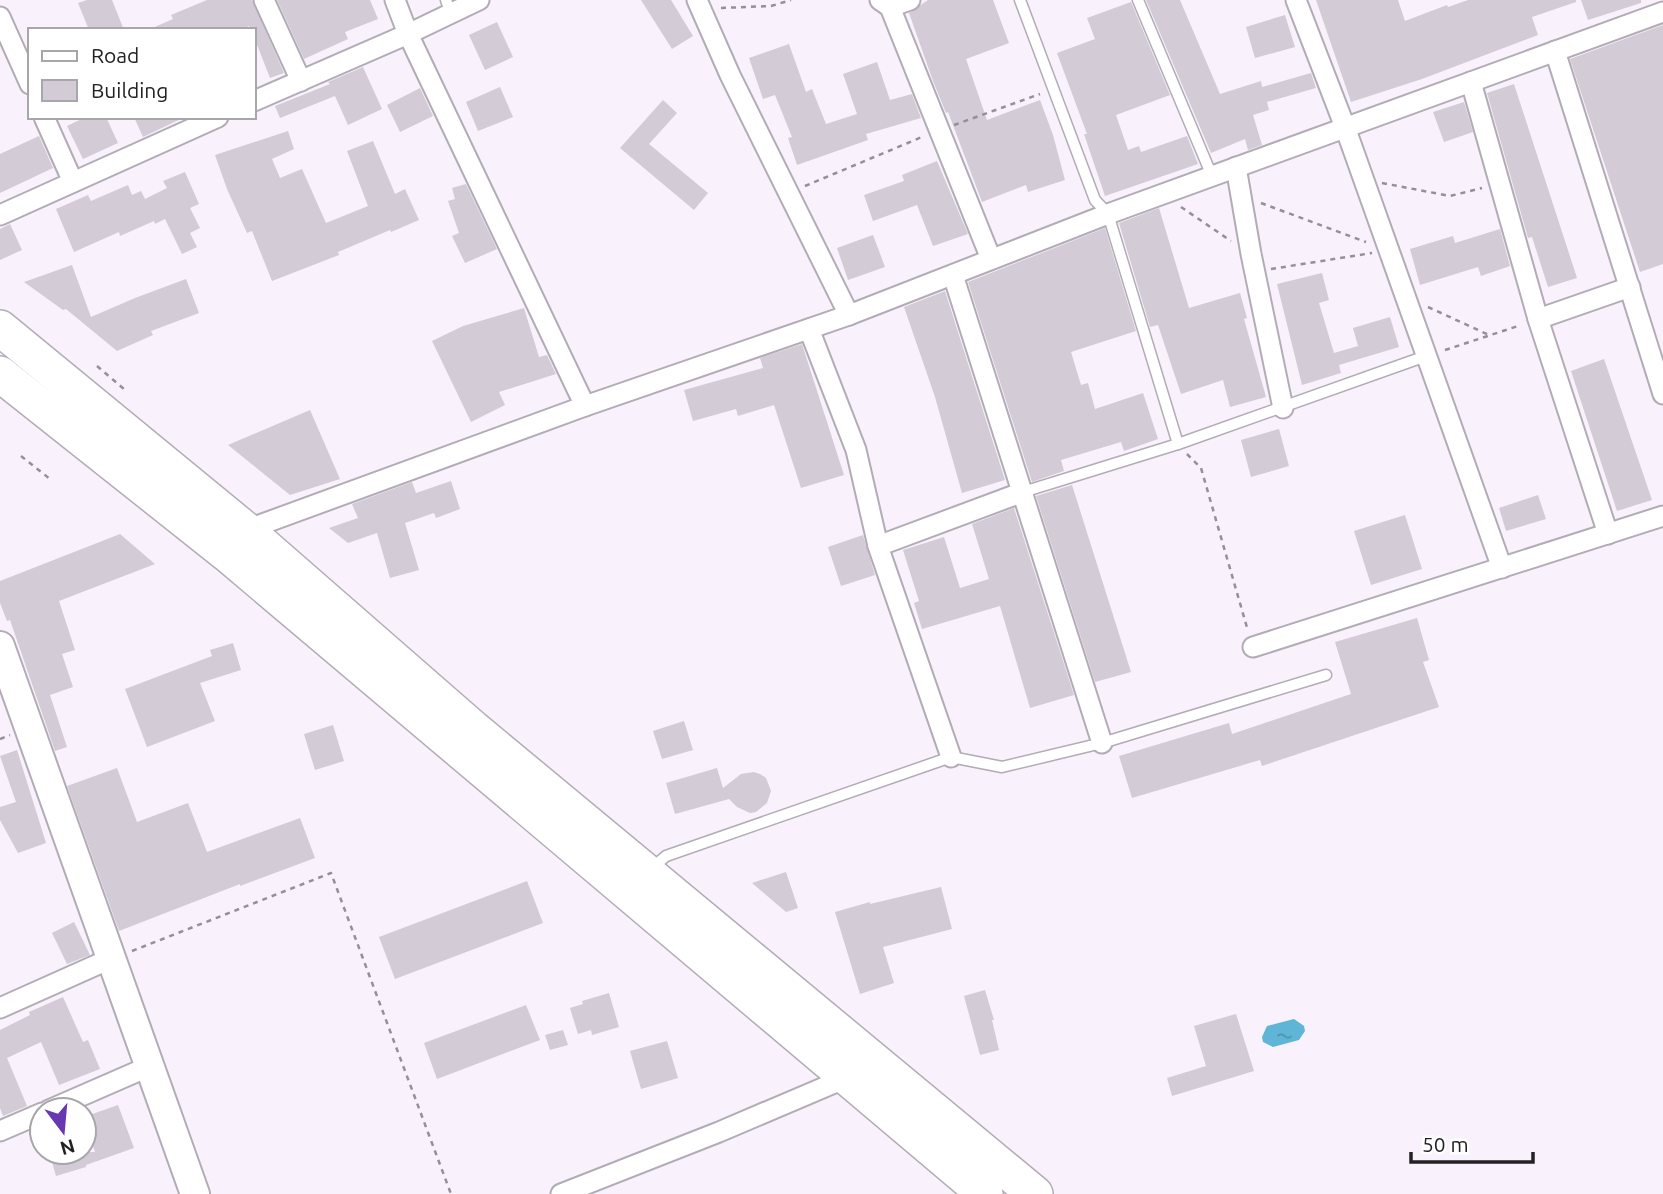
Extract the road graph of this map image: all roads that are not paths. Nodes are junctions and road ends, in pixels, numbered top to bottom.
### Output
1 (264, 0) edge
2 (395, 0) edge
3 (479, 0) edge
4 (910, 0) edge
5 (1020, 0) edge
6 (1138, 0) edge
7 (1296, 0) edge
8 (885, 4) edge
9 (699, 5) edge
10 (449, 7) edge
11 (1663, 12) edge
12 (0, 18) edge
13 (408, 34) junction
14 (1555, 51) junction
15 (28, 80) edge
16 (301, 80) junction
17 (1471, 82) junction
18 (256, 101) edge
19 (45, 119) edge
20 (214, 119) edge
21 (1345, 127) junction
22 (1236, 167) junction
23 (1212, 176) junction
24 (73, 182) junction
25 (1108, 214) junction
26 (0, 215) edge
27 (992, 259) junction
28 (953, 275) junction
29 (1630, 287) junction
30 (849, 315) junction
31 (1538, 319) junction
32 (809, 329) junction
33 (3, 335) edge
34 (1426, 356) junction
35 (56, 374) junction
36 (10, 386) edge
37 (1663, 394) edge
38 (586, 406) junction
39 (1283, 408) junction
40 (1178, 444) junction
41 (1023, 492) junction
42 (1663, 516) edge
43 (246, 530) junction
44 (1608, 534) junction
45 (878, 546) junction
46 (1502, 568) junction
47 (0, 646) edge
48 (1253, 647) road end
49 (1326, 675) dead end
50 (1102, 743) junction
51 (951, 757) junction
52 (647, 873) junction
53 (112, 958) junction
54 (0, 1008) edge
55 (150, 1066) junction
56 (846, 1078) junction
57 (81, 1096) edge
58 (28, 1119) edge
59 (0, 1132) edge
60 (194, 1194) edge
61 (561, 1194) edge
62 (985, 1194) edge
63 (1035, 1194) edge

1 - 16 street
2 - 13 street
3 - 10 street
4 - 8 street
5 - 25 lane
6 - 23 lane
7 - 21 street
8 - 27 street
9 - 30 street
10 - 13 street
11 - 14 street
12 - 15 street
13 - 16 street
13 - 38 street
14 - 17 street
14 - 29 street
16 - 18 street
17 - 21 street
17 - 31 street
19 - 24 street
20 - 24 street
21 - 22 street
21 - 34 street
22 - 23 street
22 - 39 street
23 - 25 street
24 - 26 street
25 - 27 street
25 - 40 lane
27 - 28 street
28 - 30 street
28 - 41 street
29 - 31 street
29 - 37 street
30 - 32 street
31 - 44 street
32 - 38 street
32 - 45 street
33 - 35 highway
34 - 39 lane
34 - 46 street
35 - 36 highway
35 - 43 highway
36 - 56 highway
38 - 43 street
39 - 40 lane
40 - 41 lane
41 - 45 street
41 - 50 street
42 - 44 street
43 - 52 highway
44 - 46 street
45 - 51 street
46 - 48 street
47 - 53 street
49 - 50 lane
50 - 51 lane
51 - 52 lane
52 - 63 highway
53 - 54 street
53 - 55 street
55 - 57 street
55 - 60 street
56 - 61 street
56 - 62 highway
58 - 59 street

